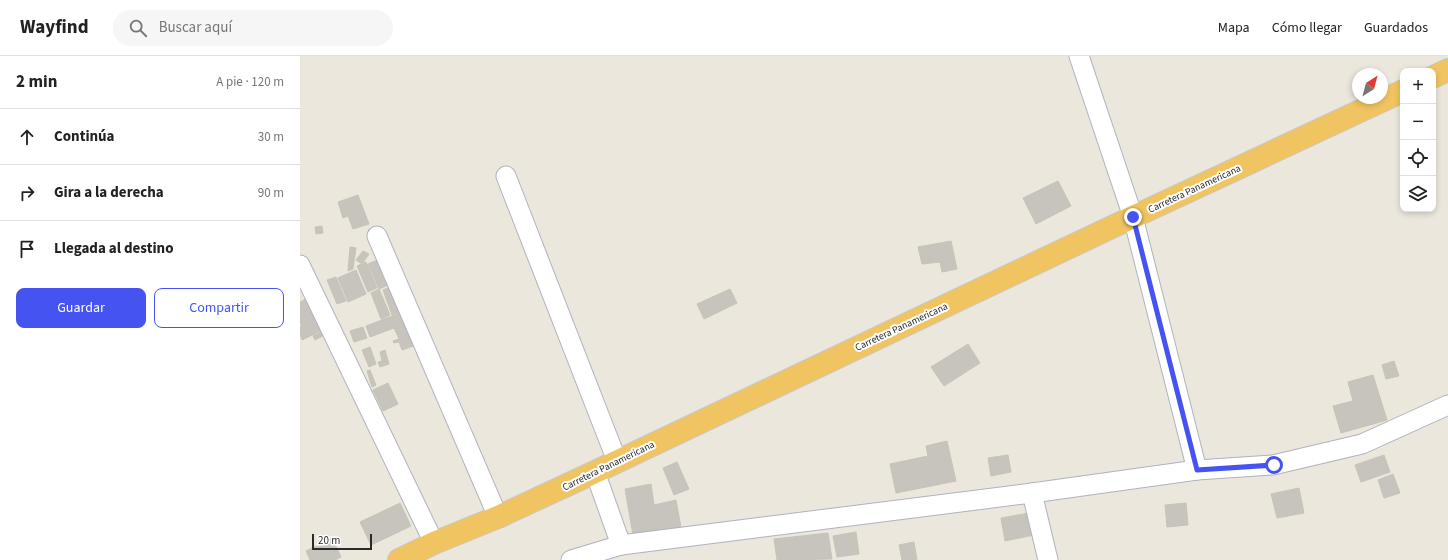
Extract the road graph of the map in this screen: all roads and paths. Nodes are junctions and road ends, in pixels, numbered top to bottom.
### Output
1 (1079, 56) edge
2 (1448, 70) edge
3 (1436, 76) edge
4 (1400, 92) edge
5 (506, 176) dead end
6 (1133, 217) junction
7 (377, 236) dead end
8 (300, 265) edge
9 (1448, 405) edge
10 (617, 460) junction
11 (1197, 470) junction
12 (595, 472) junction
13 (1032, 493) junction
14 (498, 517) junction
15 (434, 543) junction
16 (621, 546) junction
17 (399, 560) edge
18 (571, 560) edge
19 (1048, 560) edge

1 - 6 street
2 - 3 highway
4 - 6 highway, Carretera Panamericana
5 - 10 street
6 - 10 highway, Carretera Panamericana
6 - 11 street
7 - 14 street
8 - 15 street
9 - 11 street
10 - 12 highway, Carretera Panamericana
11 - 13 street
12 - 14 highway, Carretera Panamericana
12 - 16 street
13 - 16 street
13 - 19 street
14 - 15 highway, Carretera Panamericana
15 - 17 highway, Carretera Panamericana
16 - 18 street

